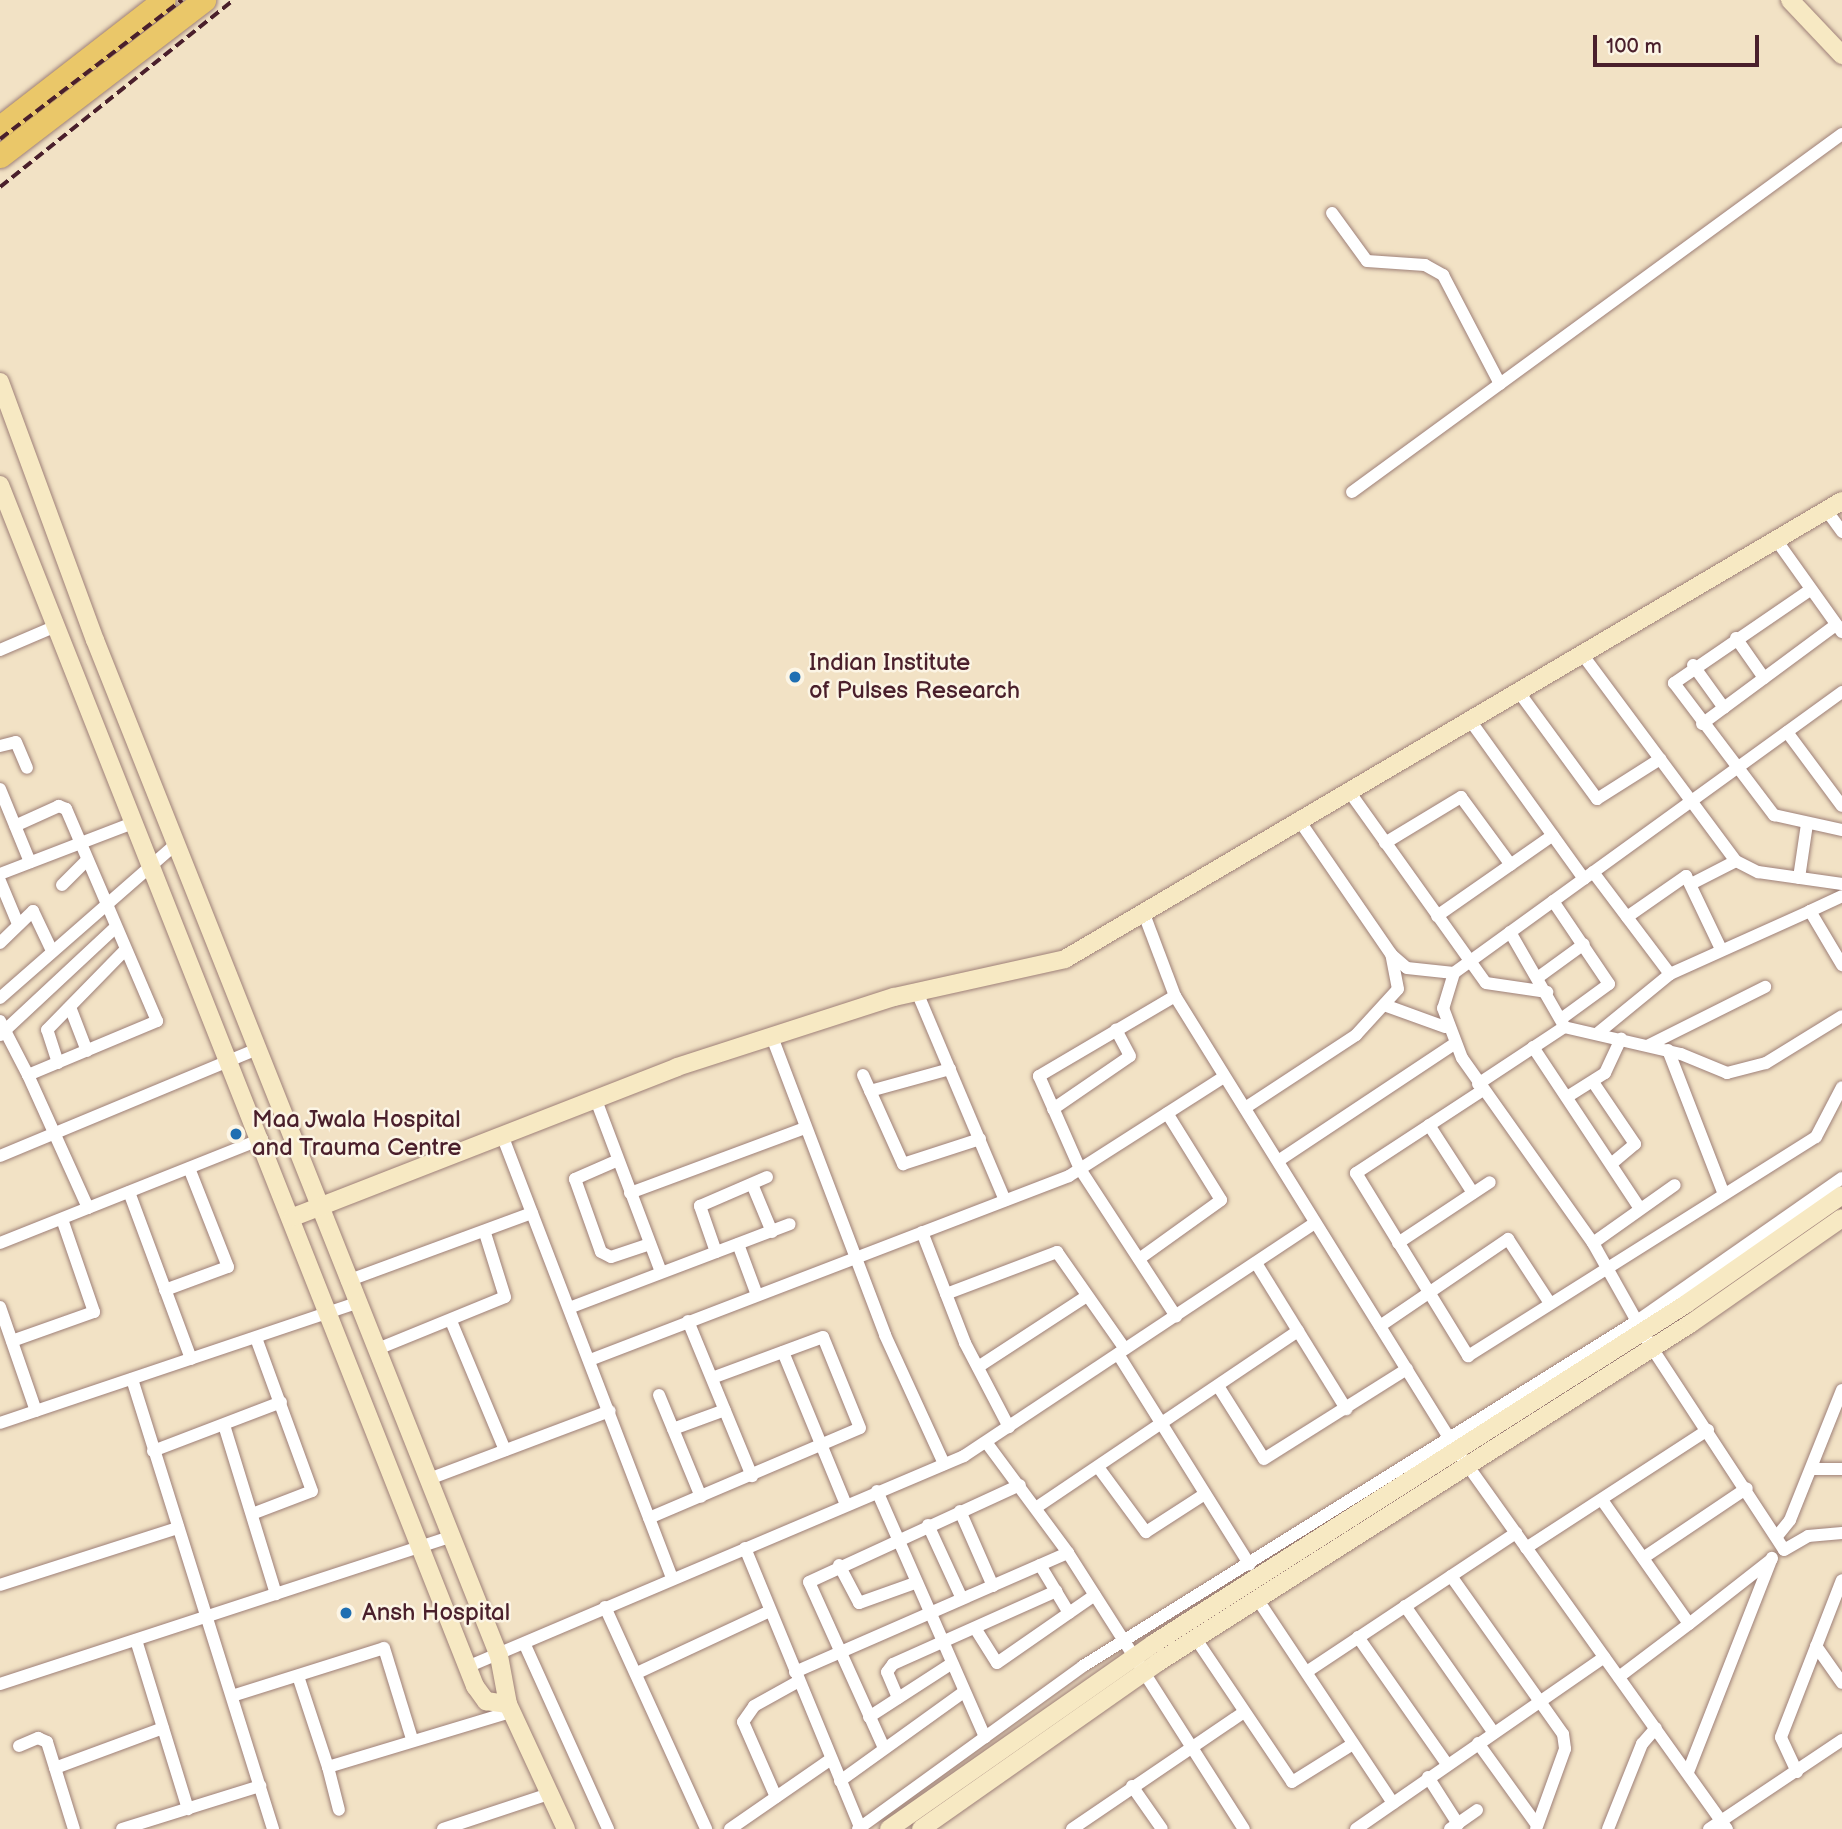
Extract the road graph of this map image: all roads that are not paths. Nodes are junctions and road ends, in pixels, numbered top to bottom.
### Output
1 (164, 0) edge
2 (204, 0) edge
3 (1790, 0) edge
4 (1842, 55) edge
5 (0, 127) edge
6 (1842, 134) edge
7 (0, 156) edge
8 (1332, 214) dead end
9 (0, 382) edge
10 (1500, 384) junction
11 (6, 419) edge
12 (0, 485) edge
13 (1352, 492) dead end
14 (1834, 506) edge
15 (1842, 532) edge
16 (1777, 541) junction
17 (1810, 590) junction
18 (56, 626) junction
19 (1839, 629) edge
20 (1736, 638) junction
21 (0, 650) edge
22 (1585, 658) junction
23 (1693, 665) junction
24 (1765, 678) junction
25 (1842, 692) edge
26 (1521, 695) junction
27 (1724, 708) junction
28 (1472, 723) junction
29 (1702, 724) junction
30 (1787, 732) junction
31 (0, 746) edge
32 (1660, 759) junction
33 (27, 768) dead end
34 (1734, 770) junction
35 (0, 789) edge
36 (1351, 794) junction
37 (1692, 800) junction
38 (1842, 806) edge
39 (133, 823) junction
40 (1301, 823) junction
41 (1807, 824) junction
42 (15, 826) junction
43 (1842, 830) edge
44 (1553, 835) junction
45 (80, 843) junction
46 (177, 843) junction
47 (1385, 843) junction
48 (87, 860) junction
49 (149, 861) junction
50 (1737, 861) junction
51 (30, 862) junction
52 (1511, 865) junction
53 (0, 874) edge
54 (1588, 876) junction
55 (1799, 878) junction
56 (0, 881) edge
57 (1693, 883) junction
58 (62, 884) dead end
59 (1842, 884) edge
60 (1842, 897) edge
61 (1553, 901) junction
62 (104, 903) junction
63 (1810, 911) junction
64 (1144, 915) junction
65 (1437, 916) junction
66 (1627, 917) junction
67 (18, 924) junction
68 (116, 927) junction
69 (1510, 932) junction
70 (0, 943) edge
71 (1584, 944) junction
72 (1721, 948) junction
73 (125, 950) junction
74 (52, 951) junction
75 (1391, 954) junction
76 (1467, 964) junction
77 (1842, 965) edge
78 (1454, 973) junction
79 (1670, 974) junction
80 (1540, 976) junction
81 (1765, 987) dead end
82 (917, 992) junction
83 (1547, 992) junction
84 (1175, 996) junction
85 (0, 998) edge
86 (1387, 1006) junction
87 (69, 1007) junction
88 (1842, 1016) edge
89 (1563, 1023) junction
90 (1445, 1027) junction
91 (2, 1029) edge
92 (1116, 1030) junction
93 (1598, 1033) junction
94 (772, 1037) junction
95 (1621, 1039) junction
96 (1454, 1044) junction
97 (1649, 1045) junction
98 (1533, 1047) junction
99 (257, 1049) junction
100 (1668, 1050) junction
101 (87, 1051) junction
102 (58, 1063) junction
103 (229, 1063) junction
104 (950, 1069) junction
105 (28, 1075) junction
106 (863, 1075) dead end
107 (1224, 1077) junction
108 (1593, 1082) junction
109 (1480, 1087) junction
110 (1842, 1087) edge
111 (870, 1091) junction
112 (1567, 1097) junction
113 (596, 1100) junction
114 (1245, 1108) junction
115 (1053, 1109) junction
116 (1167, 1113) junction
117 (1429, 1125) junction
118 (805, 1128) junction
119 (53, 1134) junction
120 (502, 1135) junction
121 (262, 1139) junction
122 (980, 1139) junction
123 (0, 1156) edge
124 (616, 1161) junction
125 (1278, 1161) junction
126 (1611, 1164) junction
127 (189, 1168) junction
128 (1080, 1169) junction
129 (767, 1177) dead end
130 (1842, 1178) edge
131 (1490, 1182) dead end
132 (752, 1184) junction
133 (1675, 1185) dead end
134 (129, 1192) junction
135 (1723, 1192) junction
136 (630, 1193) junction
137 (1474, 1193) junction
138 (1842, 1195) edge
139 (1005, 1200) junction
140 (1639, 1207) junction
141 (88, 1208) junction
142 (319, 1210) junction
143 (532, 1213) junction
144 (293, 1216) junction
145 (1842, 1218) edge
146 (62, 1219) junction
147 (1315, 1223) junction
148 (790, 1224) dead end
149 (772, 1232) junction
150 (922, 1232) junction
151 (485, 1233) junction
152 (1398, 1242) junction
153 (0, 1243) edge
154 (1593, 1243) junction
155 (650, 1244) junction
156 (738, 1244) junction
157 (716, 1252) junction
158 (854, 1258) junction
159 (1139, 1259) junction
160 (1256, 1263) junction
161 (1607, 1267) junction
162 (661, 1272) junction
163 (347, 1281) junction
164 (165, 1290) junction
165 (1429, 1293) junction
166 (946, 1294) junction
167 (757, 1295) junction
168 (1087, 1296) junction
169 (1549, 1302) junction
170 (356, 1303) junction
171 (0, 1307) edge
172 (569, 1308) junction
173 (331, 1312) junction
174 (1176, 1316) junction
175 (451, 1321) junction
176 (688, 1321) junction
177 (1380, 1326) junction
178 (1640, 1326) junction
179 (1298, 1331) junction
180 (256, 1338) junction
181 (12, 1341) junction
182 (1652, 1348) junction
183 (375, 1350) junction
184 (783, 1352) junction
185 (1122, 1352) junction
186 (191, 1359) junction
187 (590, 1360) junction
188 (978, 1367) junction
189 (1407, 1368) junction
190 (712, 1378) junction
191 (132, 1379) junction
192 (1218, 1386) junction
193 (1842, 1390) edge
194 (659, 1395) dead end
195 (281, 1402) junction
196 (1346, 1409) junction
197 (725, 1410) junction
198 (36, 1411) junction
199 (610, 1411) junction
200 (0, 1423) edge
201 (1162, 1424) junction
202 (224, 1425) junction
203 (1009, 1427) junction
204 (673, 1429) junction
205 (1709, 1430) junction
206 (986, 1442) junction
207 (1455, 1446) junction
208 (822, 1447) junction
209 (505, 1450) junction
210 (153, 1451) junction
211 (944, 1464) junction
212 (1098, 1467) junction
213 (1469, 1467) junction
214 (1811, 1469) junction
215 (1842, 1469) edge
216 (752, 1476) junction
217 (429, 1479) junction
218 (1020, 1485) junction
219 (1746, 1488) junction
220 (877, 1491) junction
221 (1205, 1494) junction
222 (701, 1497) junction
223 (1602, 1500) junction
224 (846, 1504) junction
225 (1037, 1507) junction
226 (960, 1511) junction
227 (252, 1514) junction
228 (649, 1518) junction
229 (928, 1525) junction
230 (178, 1528) junction
231 (1842, 1532) edge
232 (1516, 1533) junction
233 (1778, 1535) junction
234 (452, 1536) junction
235 (896, 1539) junction
236 (419, 1544) junction
237 (745, 1548) junction
238 (1526, 1548) junction
239 (1784, 1550) junction
240 (1068, 1553) junction
241 (1643, 1558) junction
242 (1772, 1558) junction
243 (1249, 1563) junction
244 (839, 1565) junction
245 (1040, 1565) junction
246 (671, 1576) junction
247 (1451, 1576) junction
248 (1842, 1580) edge
249 (915, 1583) junction
250 (0, 1585) edge
251 (993, 1586) junction
252 (1056, 1591) junction
253 (276, 1594) junction
254 (1095, 1595) junction
255 (962, 1599) junction
256 (1258, 1600) junction
257 (1405, 1606) junction
258 (605, 1607) junction
259 (770, 1611) junction
260 (1069, 1613) junction
261 (929, 1614) junction
262 (207, 1617) junction
263 (1689, 1624) junction
264 (975, 1628) junction
265 (1358, 1637) junction
266 (1196, 1639) junction
267 (136, 1640) junction
268 (1123, 1640) junction
269 (942, 1643) junction
270 (525, 1645) junction
271 (1816, 1646) junction
272 (840, 1652) junction
273 (499, 1656) junction
274 (1135, 1657) junction
275 (1604, 1657) junction
276 (951, 1664) junction
277 (467, 1667) junction
278 (1308, 1671) junction
279 (1145, 1672) junction
280 (637, 1673) junction
281 (298, 1676) junction
282 (797, 1676) junction
283 (1619, 1677) junction
284 (1842, 1683) edge
285 (0, 1684) edge
286 (964, 1692) junction
287 (232, 1696) junction
288 (898, 1698) junction
289 (1539, 1701) junction
290 (511, 1707) junction
291 (1243, 1713) junction
292 (869, 1717) junction
293 (163, 1728) junction
294 (1656, 1728) junction
295 (1494, 1733) junction
296 (985, 1737) junction
297 (412, 1739) junction
298 (1842, 1740) edge
299 (1478, 1743) junction
300 (1353, 1744) junction
301 (19, 1746) dead end
302 (1187, 1747) junction
303 (884, 1748) junction
304 (831, 1759) junction
305 (1447, 1764) junction
306 (328, 1767) junction
307 (55, 1768) junction
308 (1688, 1772) junction
309 (1797, 1772) junction
310 (1428, 1777) junction
311 (840, 1781) junction
312 (260, 1786) junction
313 (1132, 1786) junction
314 (552, 1793) junction
315 (776, 1797) junction
316 (1393, 1803) junction
317 (188, 1809) junction
318 (339, 1810) dead end
319 (1477, 1810) dead end
320 (1724, 1825) edge
321 (1454, 1826) edge
322 (1079, 1827) edge
323 (1536, 1827) edge
324 (859, 1828) edge
325 (74, 1829) edge
326 (122, 1829) edge
327 (273, 1829) edge
328 (443, 1829) edge
329 (566, 1829) edge
330 (608, 1829) edge
331 (706, 1829) edge
332 (730, 1829) edge
333 (889, 1829) edge
334 (921, 1829) edge
335 (1162, 1829) edge
336 (1244, 1829) edge
337 (1356, 1829) edge
338 (1608, 1829) edge
339 (1709, 1829) edge

1 - 5 highway
2 - 7 highway
3 - 4 street
6 - 10 street
8 - 10 street
9 - 11 street
10 - 13 street
11 - 46 street
12 - 18 street
14 - 15 street
14 - 16 street
16 - 17 street
16 - 22 street
17 - 19 street
17 - 20 street
18 - 21 street
18 - 39 street
19 - 24 street
20 - 23 street
20 - 24 street
22 - 26 street
22 - 32 street
23 - 27 street
23 - 29 street
24 - 27 street
25 - 30 street
26 - 28 street
26 - 32 street
27 - 29 street
28 - 36 street
28 - 44 street
29 - 34 street
30 - 34 street
30 - 38 street
31 - 33 street
32 - 37 street
34 - 37 street
34 - 41 street
35 - 42 street
36 - 40 street
36 - 47 street
37 - 50 street
37 - 54 street
39 - 45 street
39 - 49 street
40 - 64 street
40 - 75 street
41 - 43 street
41 - 55 street
42 - 45 street
42 - 51 street
44 - 52 street
44 - 54 street
45 - 48 street
45 - 51 street
46 - 49 street
46 - 99 street
47 - 52 street
47 - 65 street
48 - 58 street
48 - 62 street
49 - 62 street
49 - 103 street
50 - 55 street
50 - 57 street
51 - 53 street
52 - 65 street
54 - 61 street
54 - 66 street
55 - 59 street
56 - 67 street
57 - 66 street
57 - 72 street
60 - 63 street
61 - 69 street
61 - 71 street
62 - 68 street
62 - 74 street
63 - 72 street
63 - 77 street
64 - 82 street
64 - 84 street
65 - 76 street
66 - 79 street
67 - 70 street
67 - 74 street
68 - 73 street
68 - 91 street
69 - 76 street
69 - 80 street
71 - 80 street
71 - 89 street
72 - 79 street
73 - 87 street
73 - 101 street
74 - 85 street
75 - 78 street
75 - 86 street
76 - 78 street
76 - 83 street
78 - 90 street
79 - 93 street
80 - 83 street
81 - 97 street
82 - 94 street
82 - 104 street
83 - 89 street
84 - 92 street
84 - 107 street
86 - 90 street
86 - 114 street
87 - 101 street
87 - 102 street
88 - 100 street
89 - 93 street
89 - 98 street
90 - 96 street
91 - 105 street
92 - 115 street
92 - 115 street
93 - 95 street
94 - 113 street
94 - 118 street
95 - 97 street
95 - 108 street
96 - 109 street
96 - 125 street
97 - 100 street
98 - 109 street
98 - 112 street
99 - 103 street
99 - 142 street
100 - 135 street
101 - 102 street
102 - 105 street
103 - 119 street
103 - 121 street
104 - 111 street
104 - 122 street
105 - 119 street
106 - 111 street
107 - 114 street
107 - 116 street
108 - 112 street
108 - 126 street
109 - 117 street
109 - 154 street
110 - 135 street
111 - 122 street
112 - 126 street
113 - 120 street
113 - 124 street
114 - 125 street
115 - 128 street
116 - 128 street
116 - 159 street
117 - 137 street
117 - 152 street
118 - 136 street
118 - 158 street
119 - 123 street
119 - 141 street
120 - 142 street
120 - 143 street
121 - 127 street
121 - 144 street
122 - 139 street
124 - 136 street
124 - 155 street
125 - 147 street
126 - 140 street
127 - 134 street
127 - 164 street
128 - 139 street
128 - 159 street
129 - 132 street
130 - 178 street
131 - 137 street
132 - 149 street
132 - 157 street
133 - 140 street
134 - 141 street
134 - 164 street
135 - 161 street
136 - 155 street
137 - 152 street
138 - 178 street
139 - 150 street
140 - 154 street
141 - 146 street
142 - 144 street
142 - 163 street
143 - 151 street
143 - 172 street
144 - 173 street
145 - 182 street
146 - 153 street
146 - 181 street
147 - 160 street
147 - 177 street
148 - 149 street
149 - 156 street
150 - 158 street
150 - 166 street
151 - 163 street
151 - 175 street
152 - 165 street
154 - 161 street
155 - 162 street
156 - 157 street
156 - 167 street
157 - 162 street
158 - 167 street
158 - 211 street
159 - 174 street
160 - 174 street
160 - 179 street
161 - 169 street
161 - 178 street
162 - 172 street
163 - 170 street
164 - 186 street
165 - 169 street
165 - 169 street
165 - 177 street
166 - 168 street
166 - 188 street
167 - 176 street
168 - 185 street
168 - 188 street
170 - 173 street
170 - 183 street
171 - 181 street
172 - 187 street
173 - 180 street
173 - 236 street
174 - 185 street
175 - 183 street
175 - 209 street
176 - 187 street
176 - 190 street
177 - 189 street
178 - 182 street
178 - 207 street
179 - 192 street
179 - 196 street
180 - 186 street
180 - 195 street
181 - 198 street
182 - 205 street
182 - 213 street
183 - 217 street
184 - 190 street
184 - 208 street
184 - 208 street
185 - 201 street
185 - 203 street
186 - 191 street
187 - 199 street
188 - 203 street
189 - 196 street
189 - 207 street
190 - 197 street
191 - 198 street
191 - 210 street
192 - 196 street
192 - 201 street
193 - 214 street
194 - 204 street
195 - 202 street
195 - 227 street
197 - 204 street
197 - 216 street
198 - 200 street
199 - 209 street
199 - 228 street
201 - 212 street
201 - 221 street
202 - 210 street
202 - 227 street
203 - 206 street
204 - 222 street
205 - 219 street
205 - 223 street
206 - 211 street
206 - 218 street
207 - 213 street
207 - 243 street
207 - 274 street
208 - 216 street
208 - 224 street
209 - 217 street
210 - 230 street
211 - 220 street
212 - 221 street
212 - 225 street
213 - 232 street
213 - 256 street
214 - 215 street
214 - 233 street
216 - 222 street
217 - 234 street
218 - 225 street
218 - 226 street
219 - 233 street
219 - 241 street
220 - 224 street
220 - 235 street
221 - 243 street
222 - 228 street
223 - 238 street
223 - 241 street
224 - 237 street
225 - 240 street
226 - 229 street
226 - 251 street
227 - 253 street
228 - 246 street
229 - 235 street
229 - 255 street
230 - 250 street
230 - 262 street
231 - 239 street
232 - 238 street
232 - 247 street
233 - 239 street
234 - 236 street
234 - 273 street
235 - 244 street
235 - 249 street
236 - 253 street
236 - 277 street
237 - 246 street
237 - 259 street
238 - 275 street
239 - 242 street
240 - 245 street
240 - 254 street
241 - 263 street
242 - 263 street
242 - 308 street
243 - 268 street
244 - 249 street
244 - 272 street
245 - 251 street
245 - 252 street
246 - 258 street
247 - 257 street
247 - 289 street
248 - 271 street
249 - 261 street
251 - 255 street
252 - 260 street
252 - 264 street
253 - 262 street
254 - 260 street
254 - 268 street
255 - 261 street
256 - 266 street
256 - 278 street
257 - 265 street
257 - 295 street
258 - 270 street
258 - 280 street
259 - 280 street
259 - 282 street
260 - 264 street
261 - 269 street
261 - 272 street
262 - 267 street
262 - 287 street
263 - 283 street
264 - 269 street
265 - 278 street
265 - 305 street
266 - 279 street
266 - 291 street
267 - 285 street
267 - 293 street
268 - 274 street
268 - 296 street
269 - 276 street
269 - 288 street
270 - 273 street
270 - 330 street
271 - 284 street
271 - 309 street
272 - 282 street
272 - 292 street
273 - 277 street
273 - 290 street
274 - 279 street
274 - 333 street
275 - 283 street
275 - 289 street
276 - 286 street
276 - 288 street
277 - 290 street
278 - 300 street
279 - 302 street
279 - 334 street
280 - 331 street
281 - 287 street
281 - 297 street
281 - 306 street
282 - 304 street
282 - 315 street
283 - 294 street
286 - 296 street
286 - 303 street
287 - 312 street
288 - 292 street
289 - 295 street
289 - 323 street
290 - 297 street
290 - 314 street
291 - 300 street
291 - 302 street
292 - 303 street
293 - 307 street
293 - 317 street
294 - 308 street
294 - 338 street
295 - 299 street
296 - 324 street
297 - 306 street
298 - 309 street
299 - 305 street
299 - 323 street
300 - 316 street
301 - 307 street
302 - 313 street
302 - 336 street
303 - 311 street
304 - 311 street
304 - 315 street
305 - 310 street
306 - 318 street
307 - 325 street
308 - 320 street
309 - 320 street
310 - 316 street
310 - 321 street
311 - 324 street
312 - 317 street
312 - 327 street
313 - 322 street
313 - 335 street
314 - 328 street
314 - 329 street
315 - 332 street
316 - 337 street
317 - 326 street
319 - 321 street
320 - 339 street

